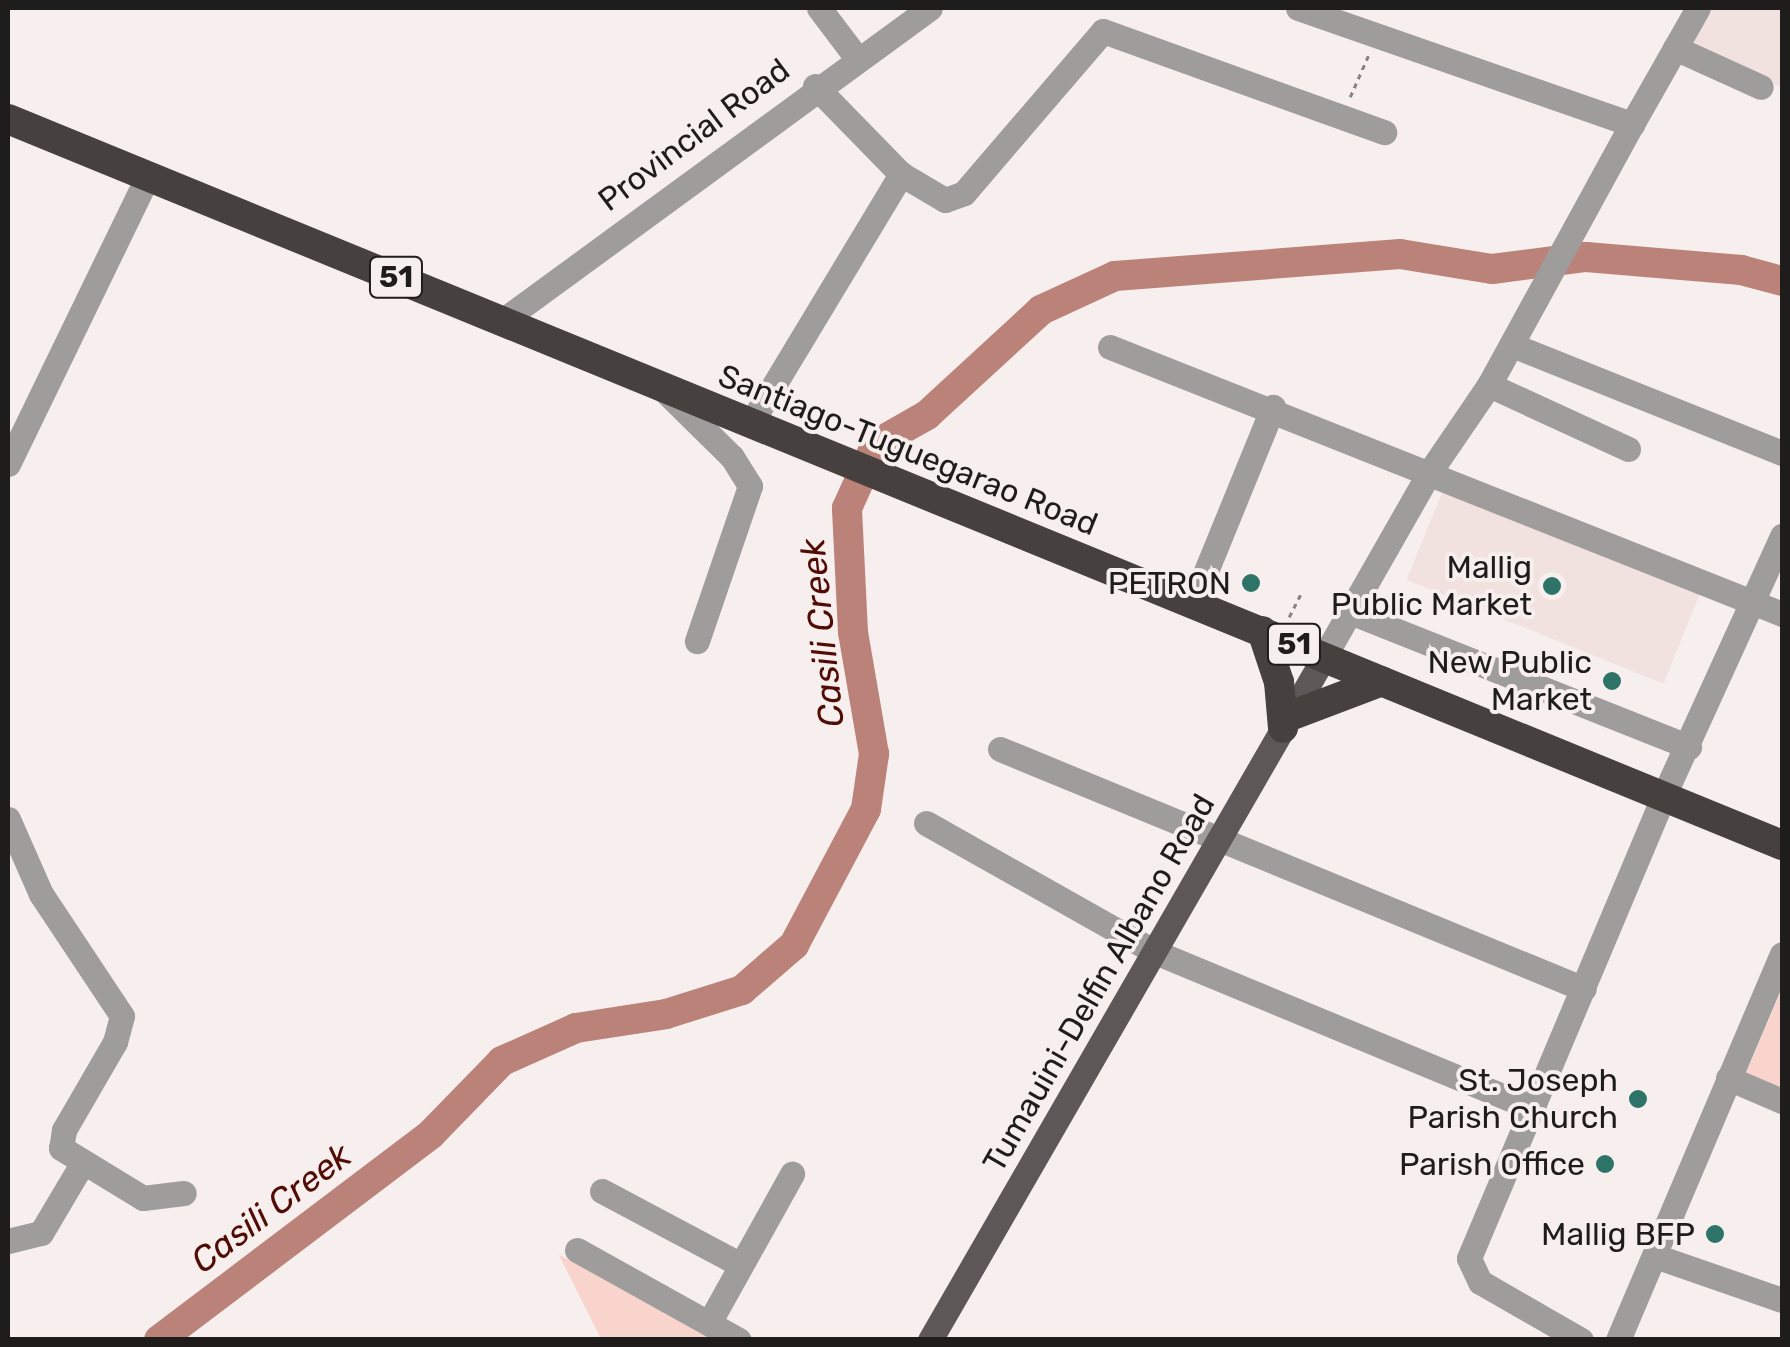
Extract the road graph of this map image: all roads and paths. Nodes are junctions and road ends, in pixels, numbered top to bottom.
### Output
1 (819, 8) edge
2 (930, 8) edge
3 (1298, 8) edge
4 (1698, 8) edge
5 (1378, 35) junction
6 (1675, 48) junction
7 (856, 57) junction
8 (815, 86) junction
9 (1761, 87) dead end
10 (1342, 115) junction
11 (8, 119) edge
12 (1632, 124) junction
13 (1384, 132) dead end
14 (900, 174) junction
15 (148, 176) junction
16 (502, 321) junction
17 (1518, 335) junction
18 (1110, 347) dead end
19 (1490, 386) junction
20 (662, 388) junction
21 (1273, 407) junction
22 (751, 423) junction
23 (1628, 449) dead end
24 (1782, 453) edge
25 (8, 464) edge
26 (1430, 474) junction
27 (1782, 536) edge
28 (1302, 591) dead end
29 (1750, 601) junction
30 (1192, 603) junction
31 (1350, 612) junction
32 (1782, 614) edge
33 (1270, 635) junction
34 (697, 640) dead end
35 (1324, 658) junction
36 (1382, 681) junction
37 (1287, 722) junction
38 (1690, 746) junction
39 (1000, 749) dead end
40 (1664, 795) junction
41 (8, 818) edge
42 (926, 823) dead end
43 (1218, 844) junction
44 (1782, 845) edge
45 (1155, 952) junction
46 (1782, 954) edge
47 (1584, 989) junction
48 (1728, 1078) junction
49 (1782, 1101) edge
50 (1534, 1109) junction
51 (82, 1164) junction
52 (792, 1174) dead end
53 (602, 1191) dead end
54 (184, 1192) dead end
55 (8, 1241) edge
56 (578, 1250) dead end
57 (1655, 1256) junction
58 (742, 1265) junction
59 (1782, 1300) edge
60 (709, 1323) junction
61 (740, 1340) edge
62 (930, 1340) edge
63 (1581, 1340) edge
64 (1618, 1340) edge

1 - 7 street
2 - 7 street, Provincial Road
3 - 5 street
4 - 6 street
5 - 10 path
5 - 12 street
6 - 9 street
6 - 12 street
7 - 8 street, Provincial Road
8 - 14 street
8 - 16 street, Provincial Road
10 - 13 street
10 - 14 street
11 - 15 highway, Santiago-Tuguegarao Road / 51
12 - 17 street
14 - 22 street
15 - 16 highway, Santiago-Tuguegarao Road / 51
15 - 25 street
16 - 20 highway, Santiago-Tuguegarao Road / 51
17 - 19 street
17 - 24 street
18 - 21 street
19 - 23 street
19 - 26 street
20 - 22 highway, Santiago-Tuguegarao Road / 51
20 - 34 street
21 - 26 street
21 - 30 street
22 - 30 highway, Santiago-Tuguegarao Road / 51
26 - 29 street
26 - 31 street
27 - 29 street
28 - 33 path
29 - 32 street
29 - 38 street
30 - 33 highway, Santiago-Tuguegarao Road / 51
31 - 35 street
31 - 38 street
33 - 35 highway, Santiago-Tuguegarao Road / 51
33 - 37 highway
35 - 36 highway, Santiago-Tuguegarao Road / 51
35 - 37 main road, Tumauini-Delfin Albano Road
36 - 37 highway
36 - 40 highway, Santiago-Tuguegarao Road / 51
37 - 43 main road, Tumauini-Delfin Albano Road
38 - 40 street
39 - 43 street
40 - 44 highway, Santiago-Tuguegarao Road / 51
40 - 47 street
41 - 51 street
42 - 45 street
43 - 45 main road, Tumauini-Delfin Albano Road
43 - 47 street
45 - 50 street
45 - 62 main road, Tumauini-Delfin Albano Road
46 - 48 street
47 - 50 street
48 - 49 street
48 - 57 street
50 - 63 street
51 - 54 street
51 - 55 street
52 - 58 street
53 - 58 street
56 - 60 street
57 - 59 street
57 - 64 street
58 - 60 street
60 - 61 street

